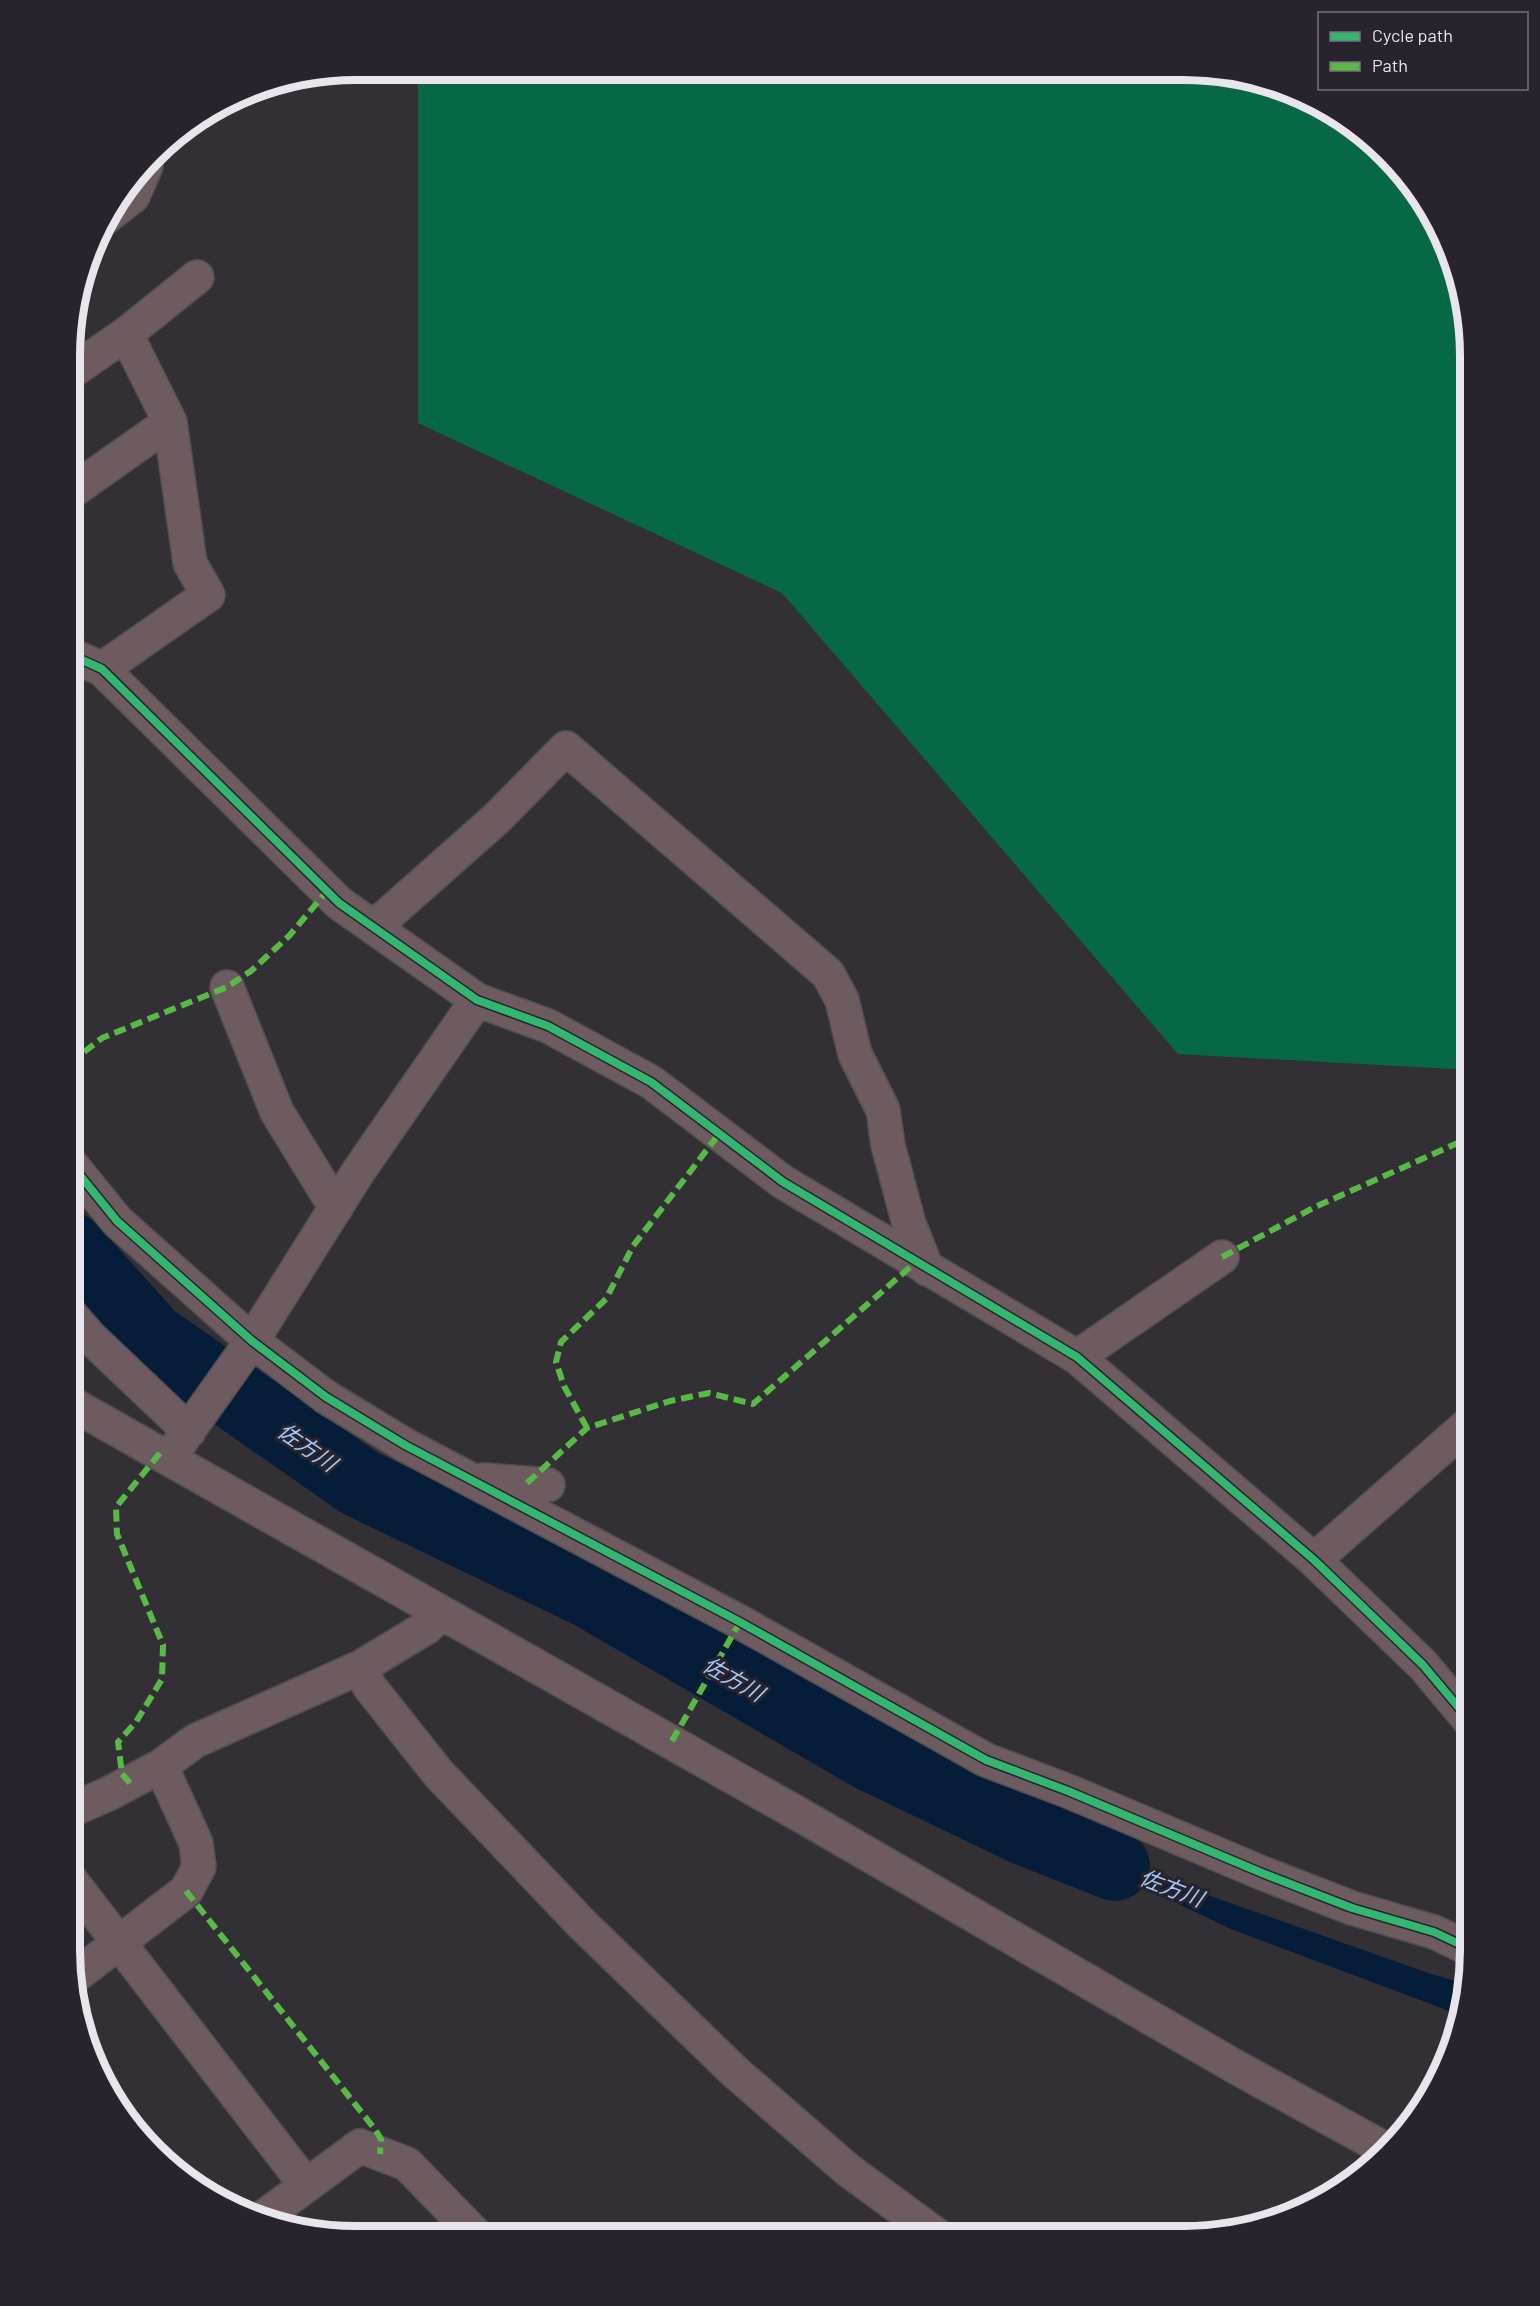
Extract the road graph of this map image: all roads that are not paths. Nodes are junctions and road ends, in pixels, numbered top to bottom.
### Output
1 (198, 277) dead end
2 (126, 334) junction
3 (80, 366) edge
4 (170, 422) junction
5 (80, 486) edge
6 (80, 659) edge
7 (102, 669) junction
8 (374, 927) junction
9 (227, 987) dead end
10 (477, 1000) junction
11 (80, 1175) edge
12 (336, 1208) junction
13 (1222, 1257) dead end
14 (927, 1269) junction
15 (80, 1325) edge
16 (252, 1341) junction
17 (1077, 1357) junction
18 (80, 1409) edge
19 (191, 1428) junction
20 (1460, 1432) edge
21 (169, 1458) junction
22 (469, 1479) junction
23 (548, 1485) dead end
24 (1314, 1560) junction
25 (441, 1613) junction
26 (361, 1667) junction
27 (1460, 1709) edge
28 (160, 1766) junction
29 (80, 1806) edge
30 (80, 1892) edge
31 (119, 1942) junction
32 (1460, 1944) edge
33 (80, 1972) edge
34 (1380, 2146) edge
35 (306, 2185) junction
36 (269, 2213) edge
37 (467, 2226) edge
38 (924, 2226) edge

1 - 2 street
2 - 3 street
2 - 4 street
4 - 5 street
4 - 7 street
6 - 7 street
7 - 8 street
8 - 10 street
8 - 14 street
9 - 12 street
10 - 12 street
10 - 14 street
11 - 16 street
12 - 16 street
13 - 17 street
14 - 17 street
15 - 19 street
16 - 19 street
16 - 22 street
17 - 24 street
18 - 21 street
19 - 21 street
20 - 24 street
21 - 25 street
22 - 23 street
22 - 32 street
24 - 27 street
25 - 26 street
25 - 34 street
26 - 28 street
26 - 38 street
28 - 29 street
28 - 31 street
30 - 31 street
31 - 33 street
31 - 35 street
35 - 36 street
35 - 37 street

